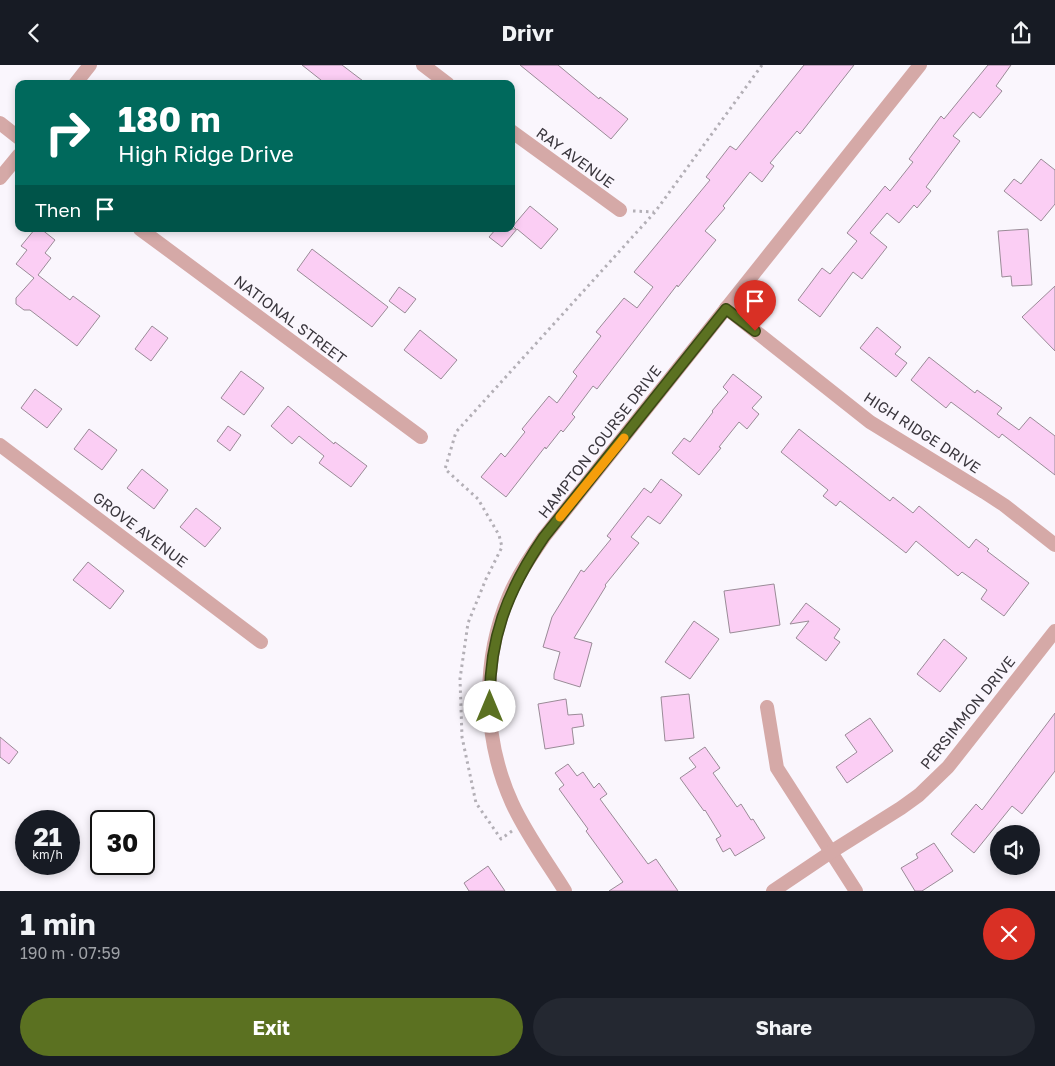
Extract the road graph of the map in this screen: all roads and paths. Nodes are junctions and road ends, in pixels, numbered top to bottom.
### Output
1 (90, 65) edge
2 (423, 65) edge
3 (762, 65) edge
4 (915, 67) edge
5 (78, 80) edge
6 (443, 80) edge
7 (0, 123) edge
8 (15, 134) edge
9 (515, 134) edge
10 (15, 160) edge
11 (0, 178) edge
12 (620, 211) joint
13 (655, 212) junction
14 (144, 232) edge
15 (726, 309) junction
16 (421, 437) dead end
17 (0, 445) edge
18 (1055, 545) edge
19 (1055, 631) edge
20 (261, 642) dead end
21 (766, 707) dead end
22 (522, 823) junction
23 (831, 852) junction
24 (565, 891) edge
25 (773, 891) edge
26 (856, 891) edge

1 - 5 street
2 - 6 street
3 - 13 path
4 - 15 street, HAMPTON COURSE DRIVE
7 - 8 street
9 - 12 street, RAY AVENUE
10 - 11 street
12 - 13 path
13 - 22 path
14 - 16 street, NATIONAL STREET
15 - 18 street, HIGH RIDGE DRIVE
15 - 22 street, HAMPTON COURSE DRIVE
17 - 20 street, GROVE AVENUE
19 - 23 street, PERSIMMON DRIVE
21 - 23 street
22 - 24 street, HAMPTON COURSE DRIVE
23 - 25 street, PERSIMMON DRIVE
23 - 26 street

